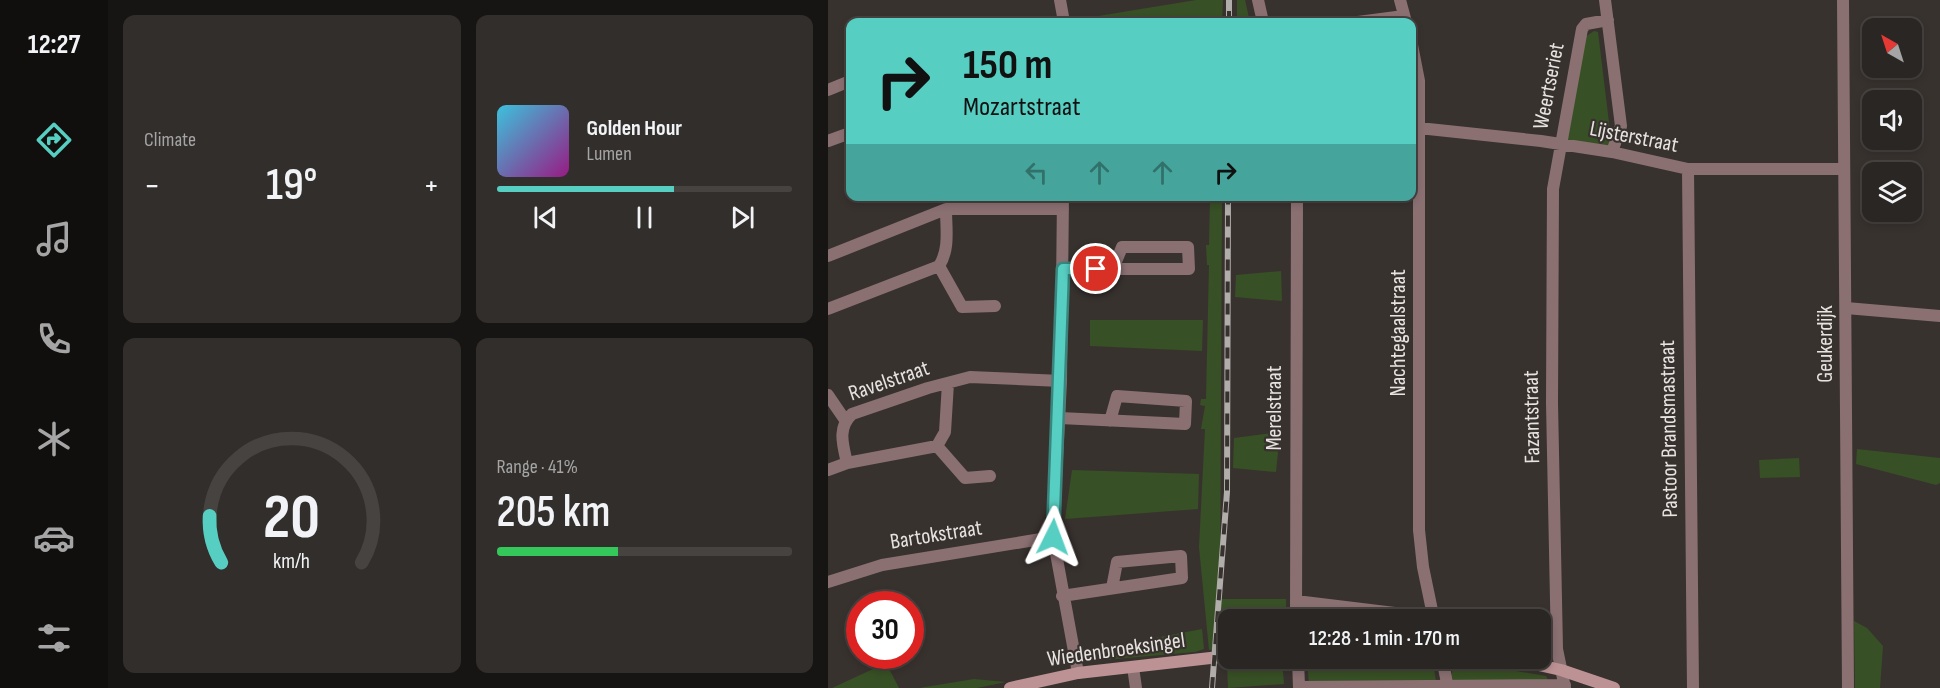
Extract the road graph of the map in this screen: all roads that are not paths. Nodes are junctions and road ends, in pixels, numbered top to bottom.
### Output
1 (1060, 0) edge
2 (1258, 0) edge
3 (1401, 0) edge
4 (1605, 0) edge
5 (1844, 0) edge
6 (1063, 18) edge
7 (1262, 18) edge
8 (1405, 18) edge
9 (1608, 20) junction
10 (1416, 66) edge
11 (846, 83) edge
12 (828, 90) edge
13 (1416, 132) edge
14 (846, 134) edge
15 (828, 141) edge
16 (1559, 145) junction
17 (1612, 152) junction
18 (1688, 169) junction
19 (1842, 169) junction
20 (1297, 201) edge
21 (1063, 203) edge
22 (946, 209) junction
23 (828, 256) edge
24 (939, 266) junction
25 (1063, 269) junction
26 (1113, 269) junction
27 (995, 306) dead end
28 (1846, 308) junction
29 (828, 309) edge
30 (1940, 316) edge
31 (1061, 381) junction
32 (948, 383) junction
33 (828, 395) edge
34 (1060, 418) junction
35 (845, 420) junction
36 (1110, 421) junction
37 (937, 446) junction
38 (847, 463) junction
39 (828, 470) edge
40 (990, 476) dead end
41 (1053, 537) junction
42 (828, 582) edge
43 (1112, 588) junction
44 (1062, 596) junction
45 (1296, 601) junction
46 (1296, 609) edge
47 (1357, 609) edge
48 (1432, 609) edge
49 (1551, 647) edge
50 (1557, 649) junction
51 (1218, 657) edge
52 (1133, 667) junction
53 (1551, 668) edge
54 (1298, 669) edge
55 (1444, 669) edge
56 (1561, 670) junction
57 (1078, 673) junction
58 (1448, 686) edge
59 (1565, 687) edge
60 (1010, 688) edge
61 (1136, 688) edge
62 (1299, 688) edge
63 (1614, 688) edge
64 (1694, 688) edge
65 (1848, 688) edge

1 - 6 street
2 - 7 street
3 - 8 street
4 - 9 street
5 - 19 street, Geukerdijk
9 - 16 street, Weertseriet
9 - 17 street
10 - 13 street, Nachtegaalstraat
11 - 12 street
13 - 16 street, Lijsterstraat
13 - 48 street, Nachtegaalstraat
14 - 15 street
16 - 17 street, Lijsterstraat
16 - 50 street, Fazantstraat
17 - 18 street, Lijsterstraat
18 - 19 street, Lijsterstraat
18 - 64 street, Pastoor Brandsmastraat
19 - 28 street, Geukerdijk
20 - 45 street, Merelstraat
21 - 22 street
21 - 25 street
22 - 23 street
22 - 24 street
24 - 27 street
24 - 29 street
25 - 26 street
25 - 31 street
26 - 26 street
28 - 30 street
28 - 65 street, Geukerdijk
31 - 32 street, Ravelstraat
31 - 34 street
32 - 35 street, Ravelstraat
32 - 37 street, Ravelstraat
33 - 35 street, Ravelstraat
34 - 36 street
34 - 41 street
35 - 38 street, Ravelstraat
36 - 36 street
37 - 38 street
37 - 40 street
38 - 39 street
41 - 42 street, Bartokstraat
41 - 44 street
43 - 43 street
43 - 44 street
44 - 57 street
45 - 46 street, Merelstraat
45 - 47 street
49 - 50 street
50 - 56 street, Fazantstraat
51 - 52 street, Wiedenbroeksingel
52 - 57 street, Wiedenbroeksingel
52 - 61 street
53 - 56 street
54 - 62 street
55 - 58 street
56 - 59 street, Fazantstraat
56 - 63 street
57 - 60 street, Wiedenbroeksingel
58 - 59 street
58 - 62 street

